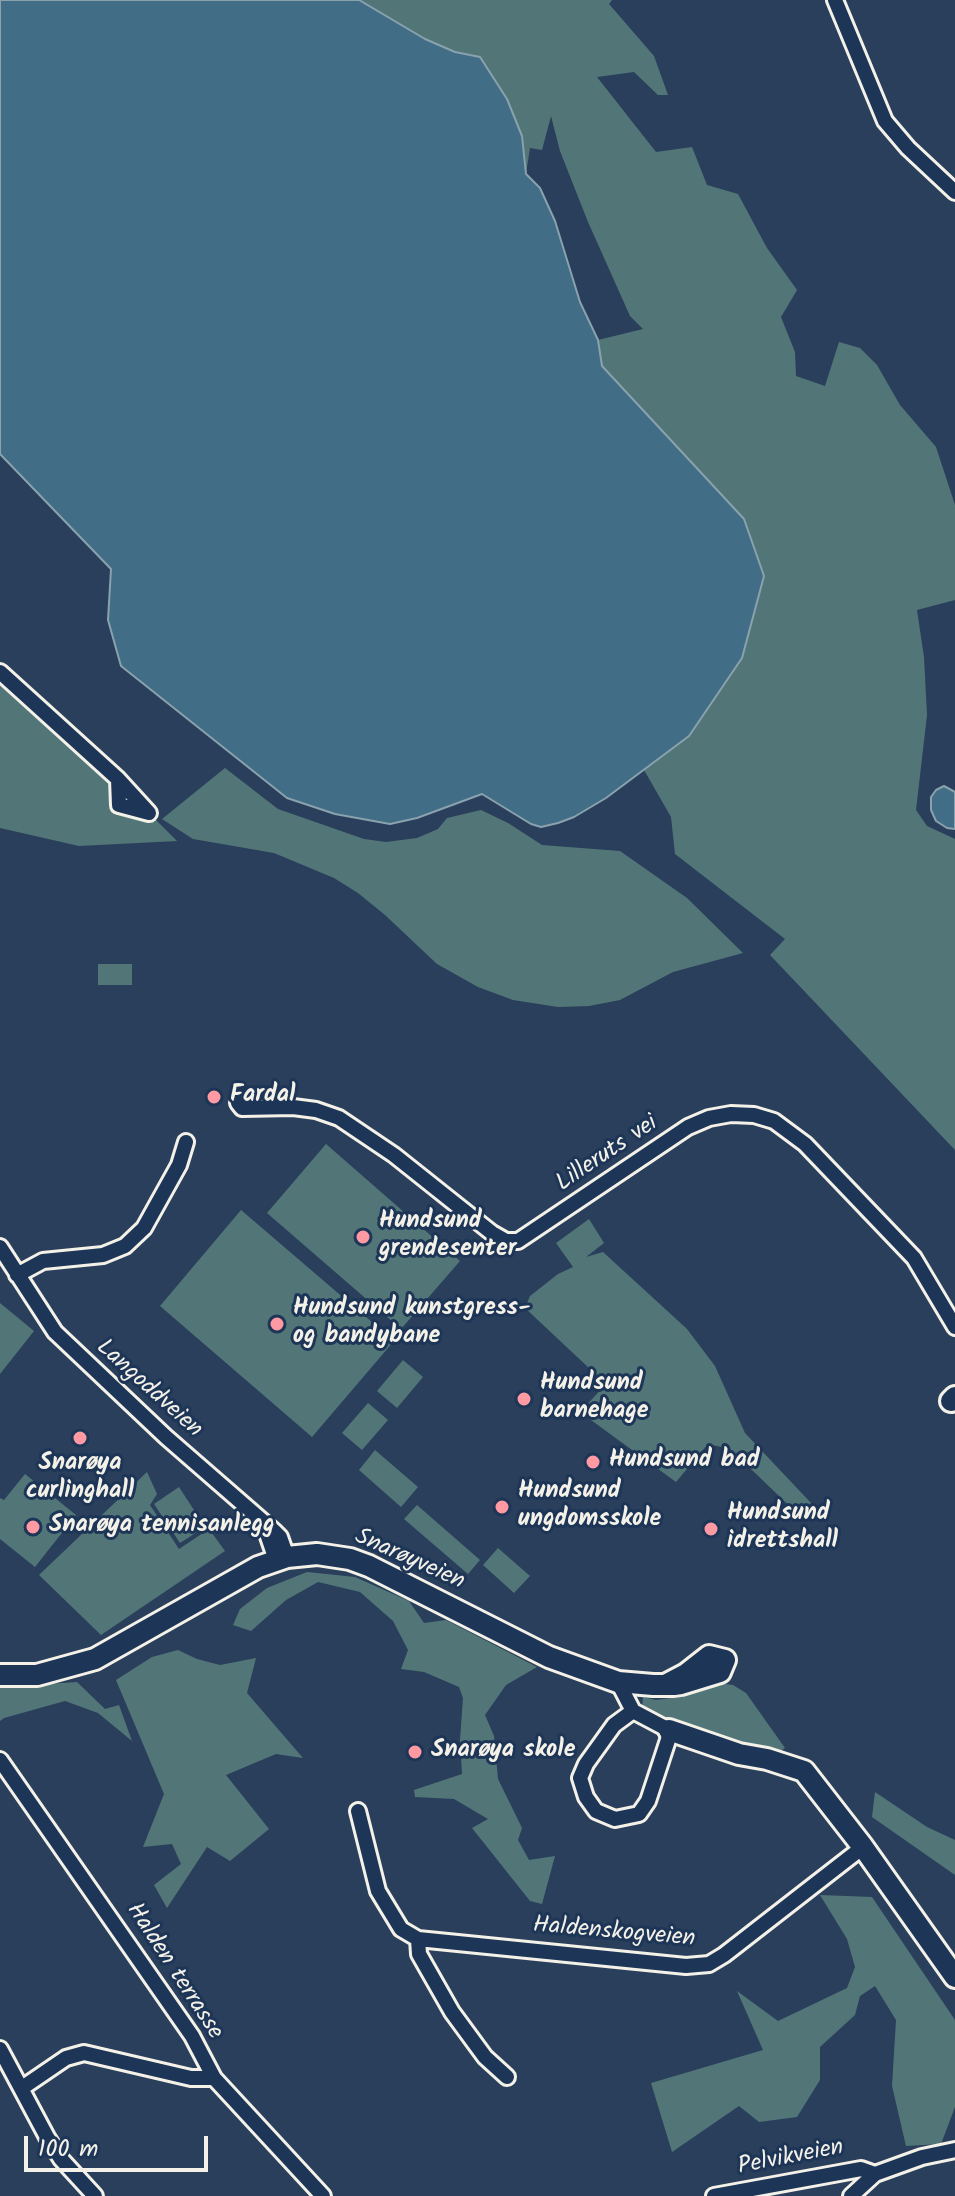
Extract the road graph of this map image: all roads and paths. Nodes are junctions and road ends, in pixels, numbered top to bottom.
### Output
1 (835, 0) edge
2 (955, 192) edge
3 (0, 672) edge
4 (118, 779) dead end
5 (238, 1103) dead end
6 (186, 1142) dead end
7 (0, 1247) edge
8 (17, 1275) junction
9 (955, 1327) edge
10 (281, 1559) junction
11 (707, 1668) dead end
12 (0, 1675) edge
13 (618, 1682) junction
14 (633, 1711) junction
15 (669, 1730) junction
16 (0, 1760) edge
17 (358, 1811) dead end
18 (863, 1847) junction
19 (418, 1939) junction
20 (955, 1977) edge
21 (0, 2049) edge
22 (507, 2077) dead end
23 (214, 2078) junction
24 (22, 2088) junction
25 (955, 2150) edge
26 (875, 2174) junction
27 (861, 2192) edge
28 (95, 2196) edge
29 (323, 2196) edge
30 (714, 2196) edge

1 - 2 street
3 - 4 street
5 - 9 street, Lilleruts vei
6 - 8 street
7 - 8 street, Langoddveien
8 - 10 street, Langoddveien
10 - 12 street, Snarøyveien
10 - 13 street, Snarøyveien
11 - 13 street, Snarøyveien
13 - 14 street
14 - 15 street
14 - 15 street
15 - 18 street
16 - 23 street, Halden terrasse
17 - 19 street
18 - 19 street, Haldenskogveien
18 - 20 street
19 - 22 street
21 - 24 street
23 - 24 street
23 - 29 street, Halden terrasse
24 - 28 street
25 - 26 street
26 - 27 street
26 - 30 street, Pelvikveien

